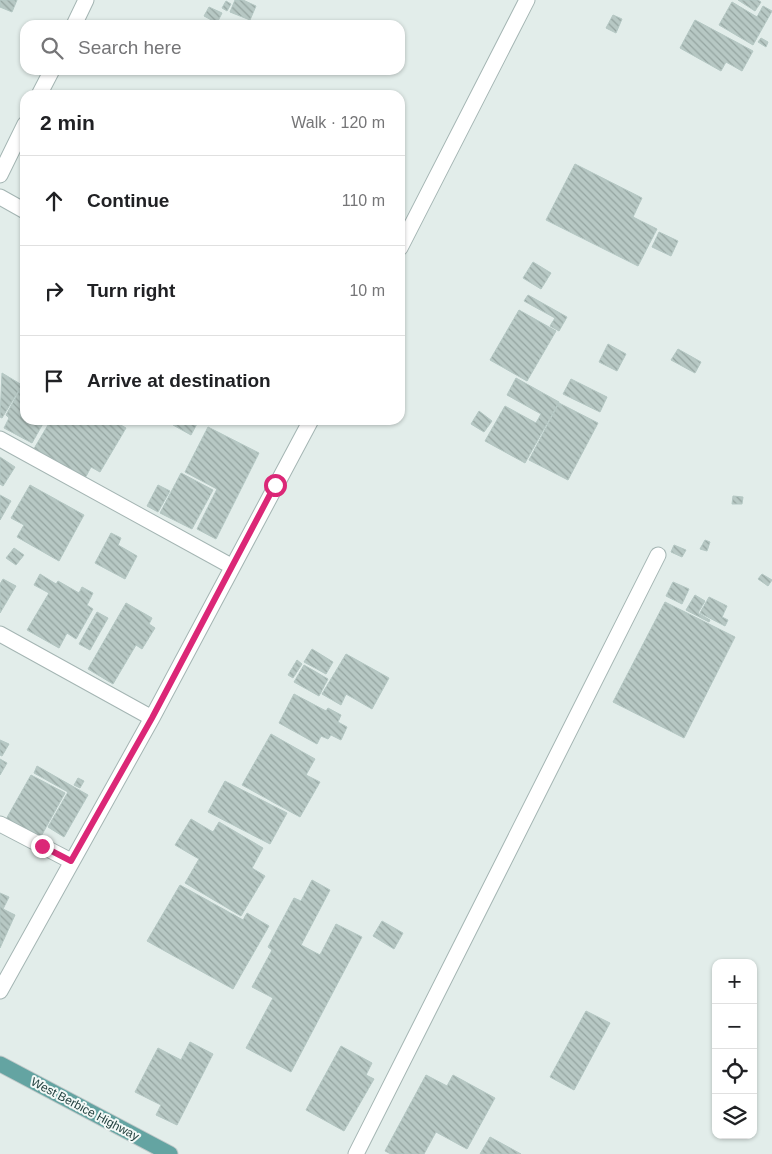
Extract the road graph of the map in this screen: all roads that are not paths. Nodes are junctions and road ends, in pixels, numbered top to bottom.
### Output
1 (86, 0) edge
2 (527, 0) edge
3 (76, 20) edge
4 (49, 75) edge
5 (42, 90) edge
6 (20, 134) edge
7 (0, 175) edge
8 (0, 198) edge
9 (20, 208) edge
10 (405, 238) edge
11 (308, 425) edge
12 (0, 439) edge
13 (658, 555) dead end
14 (231, 566) junction
15 (0, 634) edge
16 (152, 718) junction
17 (0, 824) edge
18 (71, 861) junction
19 (0, 991) edge
20 (0, 1064) edge
21 (170, 1154) edge
22 (356, 1154) edge

1 - 3 street
2 - 10 street
4 - 5 street
6 - 7 street
8 - 9 street
11 - 14 street
12 - 14 street
13 - 22 street
14 - 16 street
15 - 16 street
16 - 18 street
17 - 18 street
18 - 19 street
20 - 21 main road, West Berbice Highway

